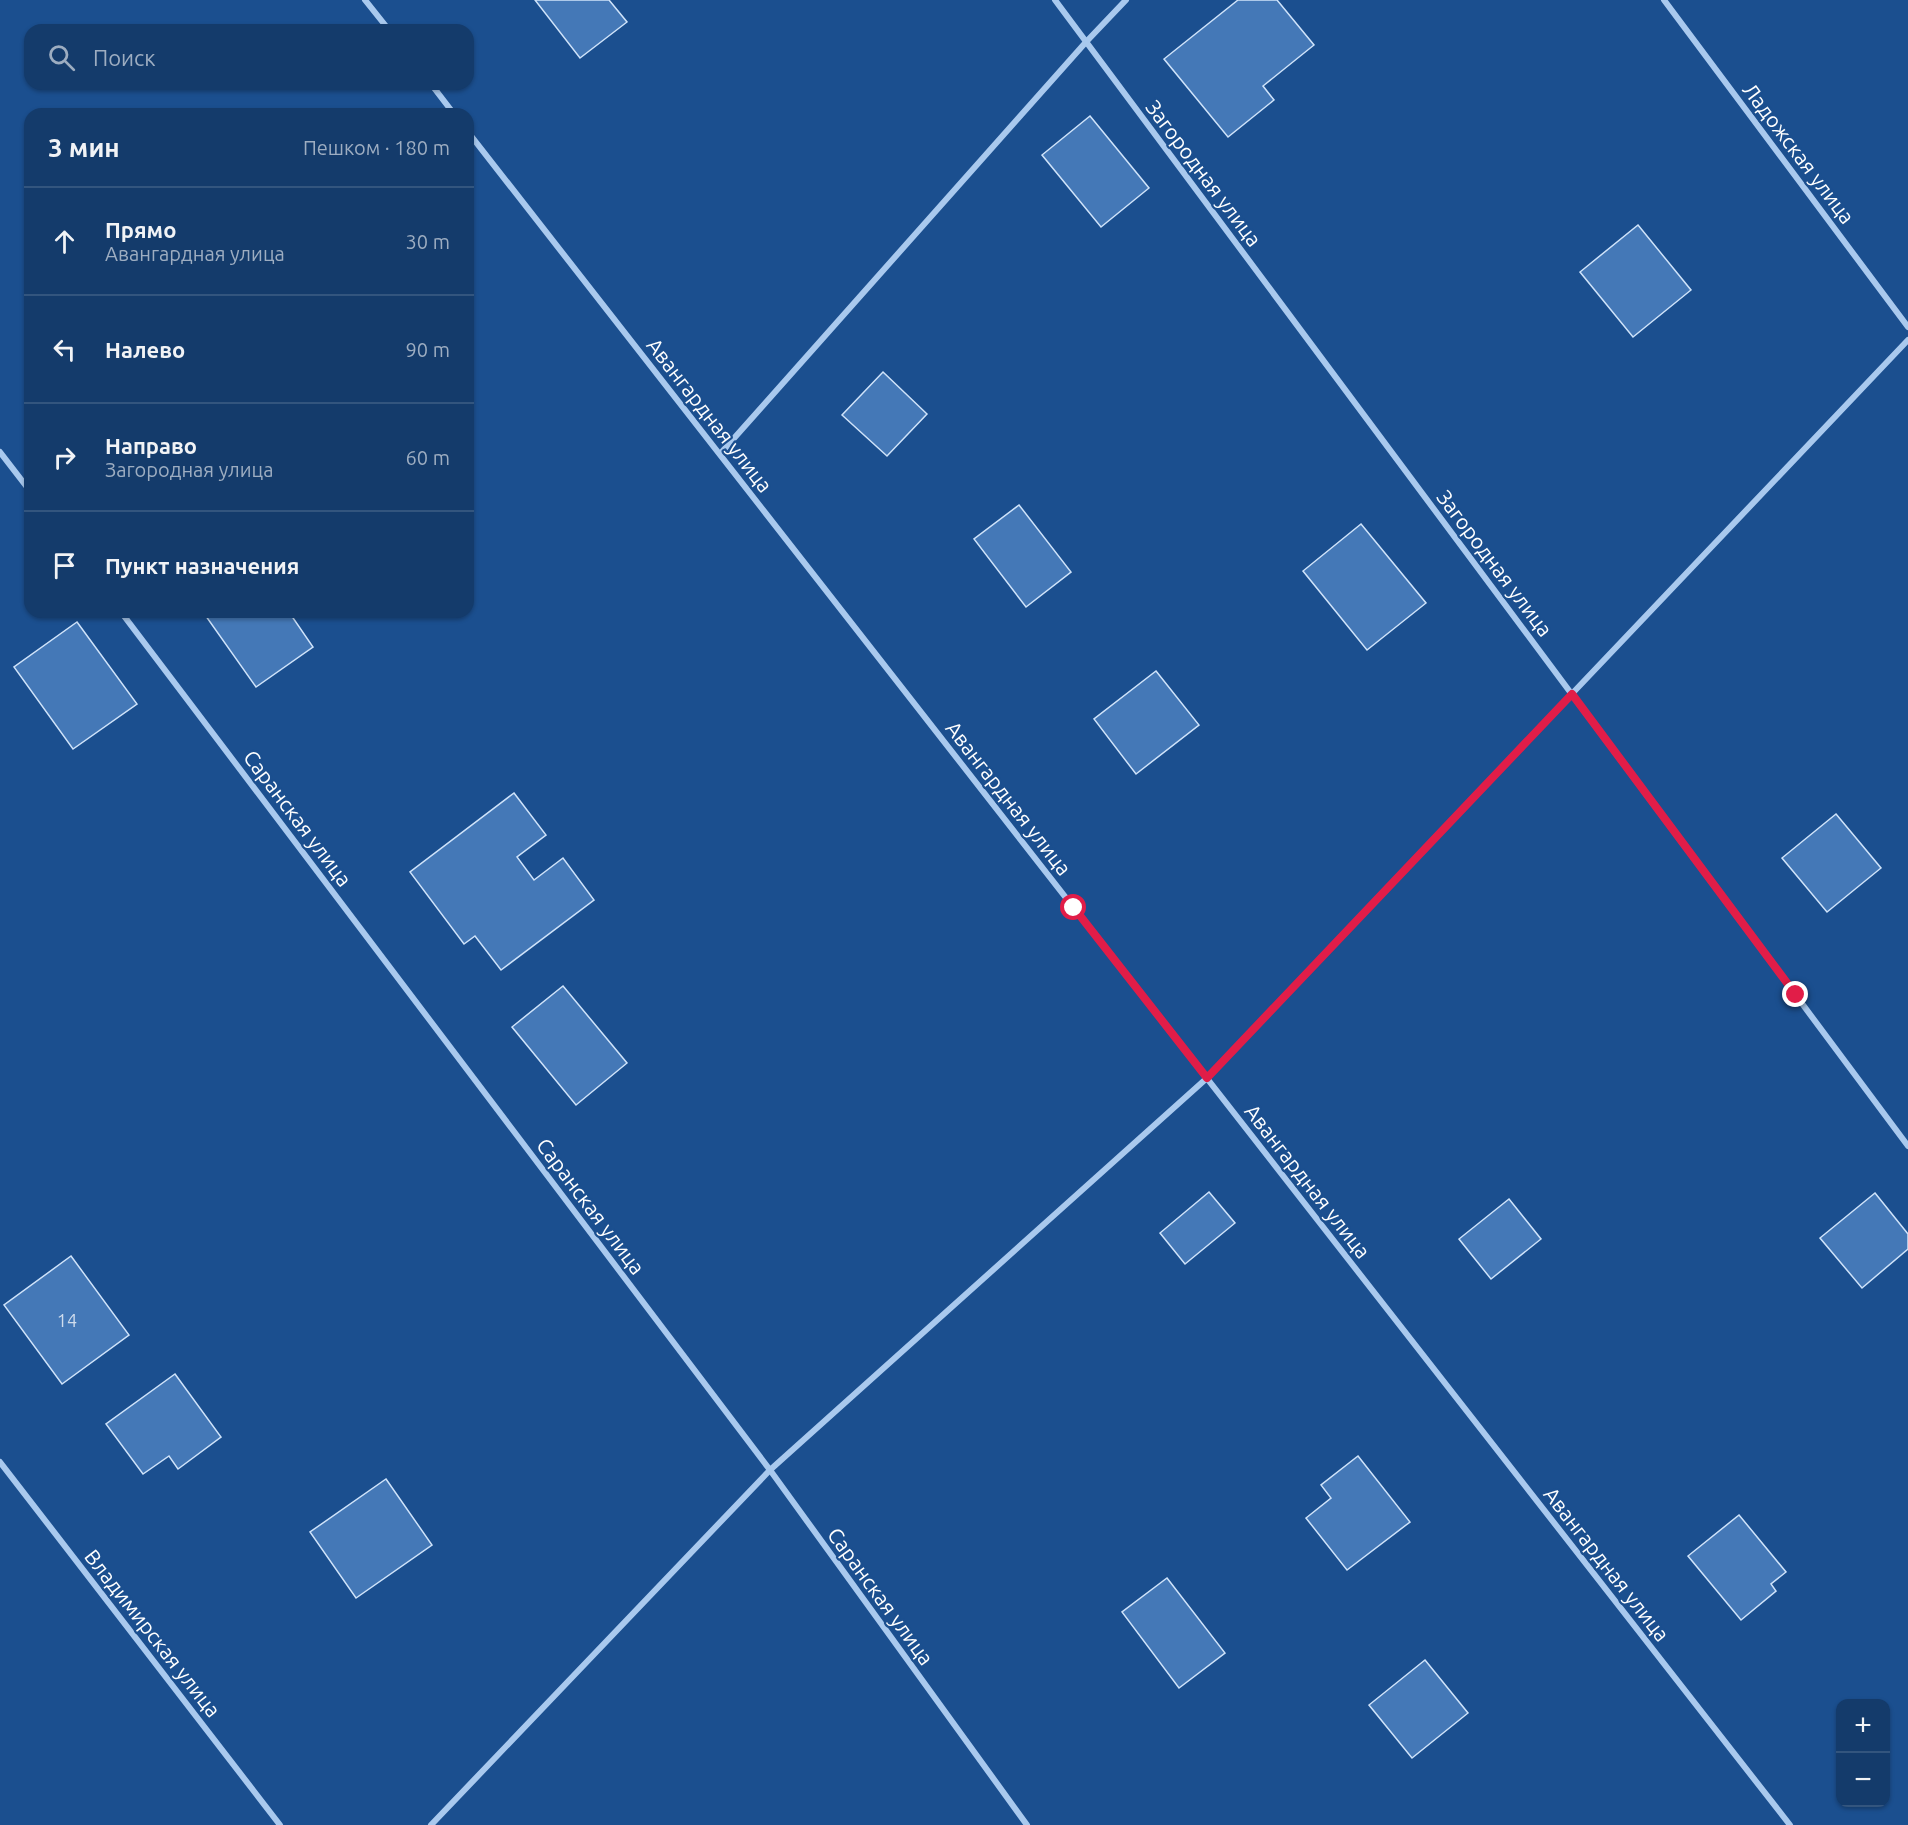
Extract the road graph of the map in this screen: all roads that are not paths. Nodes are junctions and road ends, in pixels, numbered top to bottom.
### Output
1 (365, 0) edge
2 (1055, 0) edge
3 (1126, 0) edge
4 (1664, 0) edge
5 (383, 24) edge
6 (1086, 42) junction
7 (436, 90) edge
8 (449, 108) edge
9 (474, 140) edge
10 (1908, 327) edge
11 (1908, 340) edge
12 (0, 452) edge
13 (720, 454) junction
14 (24, 483) edge
15 (126, 618) edge
16 (1572, 694) junction
17 (1207, 1078) junction
18 (1908, 1146) edge
19 (0, 1462) edge
20 (770, 1470) junction
21 (280, 1825) edge
22 (431, 1825) edge
23 (1027, 1825) edge
24 (1790, 1825) edge

1 - 5 street
2 - 6 street, Загородная улица
3 - 6 street
4 - 10 street, Ладожская улица
6 - 13 street
6 - 16 street, Загородная улица
7 - 8 street
9 - 13 street, Авангардная улица
11 - 16 street
12 - 14 street
13 - 17 street, Авангардная улица
15 - 20 street, Саранская улица
16 - 17 street
16 - 18 street, Загородная улица
17 - 20 street
17 - 24 street, Авангардная улица
19 - 21 street, Владимирская улица
20 - 22 street
20 - 23 street, Саранская улица

